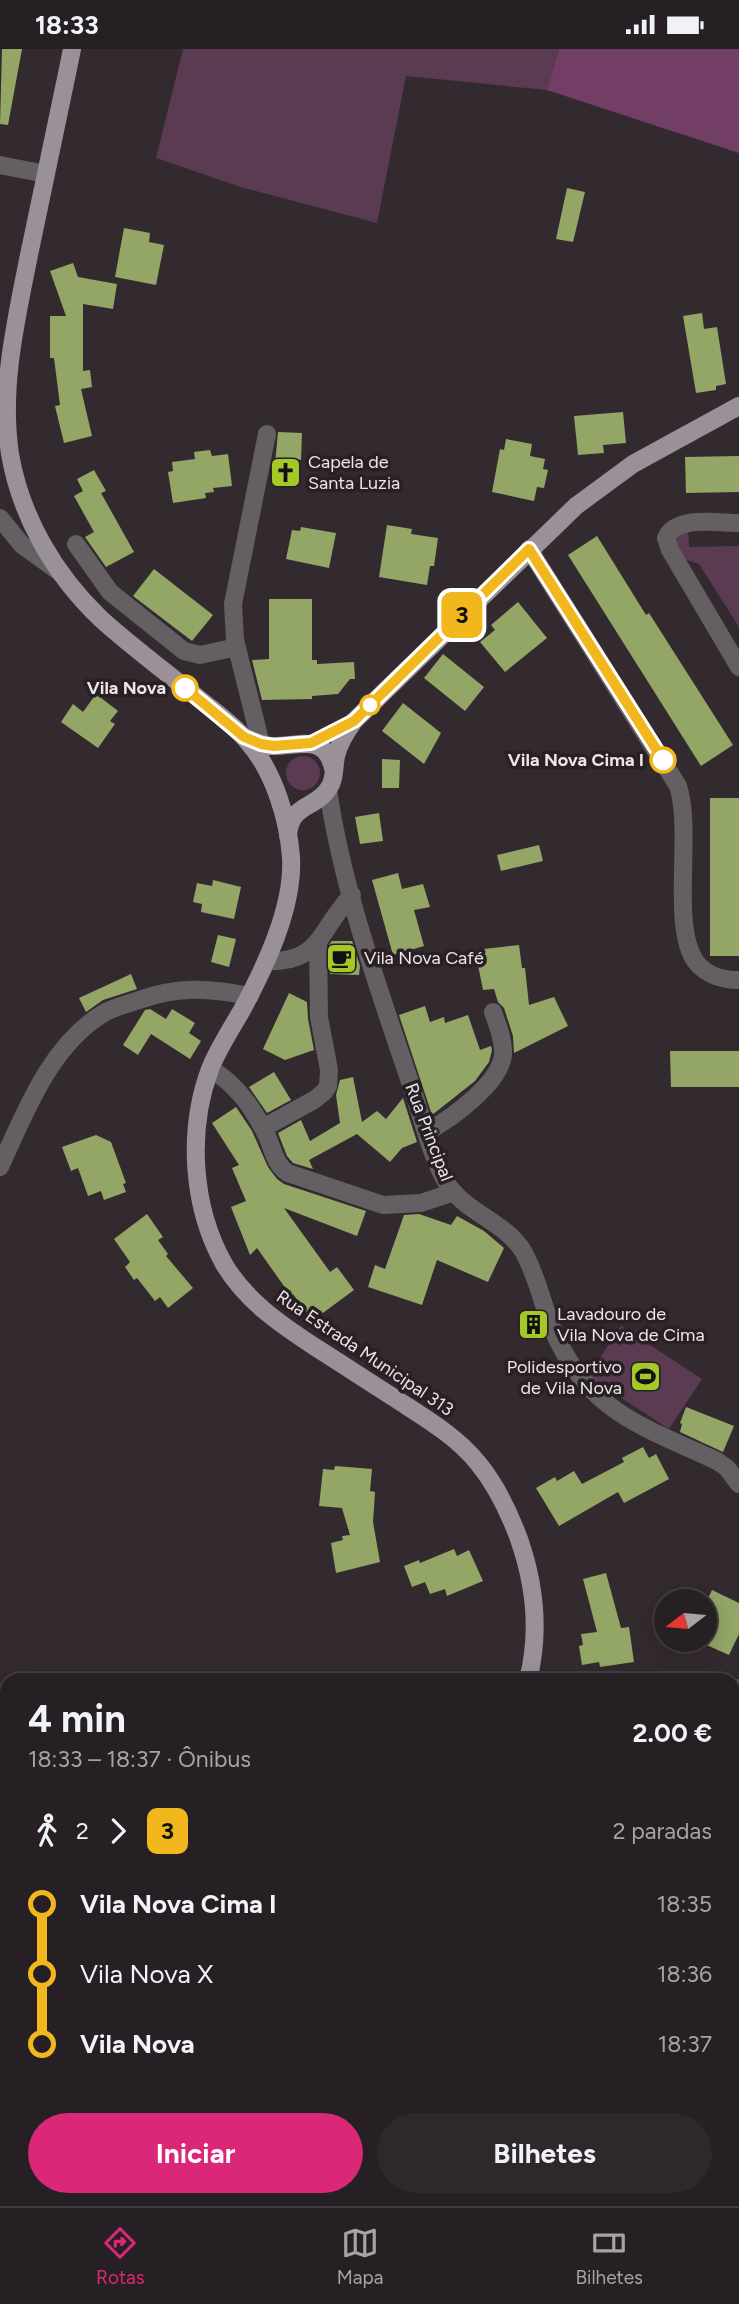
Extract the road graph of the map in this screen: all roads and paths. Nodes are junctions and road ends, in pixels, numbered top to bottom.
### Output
1 (72, 49) edge
2 (0, 165) edge
3 (46, 174) junction
4 (739, 406) edge
5 (267, 434) dead end
6 (0, 518) edge
7 (739, 523) edge
8 (76, 544) dead end
9 (529, 549) junction
10 (61, 573) junction
11 (237, 647) junction
12 (739, 667) edge
13 (354, 721) junction
14 (253, 741) junction
15 (311, 743) junction
16 (291, 744) junction
17 (334, 772) junction
18 (270, 777) junction
19 (328, 790) junction
20 (278, 799) junction
21 (311, 802) junction
22 (289, 836) junction
23 (352, 895) junction
24 (318, 941) junction
25 (266, 961) junction
26 (739, 980) edge
27 (250, 996) junction
28 (493, 1013) dead end
29 (211, 1069) junction
30 (263, 1128) junction
31 (427, 1132) junction
32 (0, 1167) edge
33 (454, 1192) junction
34 (738, 1481) edge
35 (529, 1673) edge

1 - 3 main road, Rua Estrada Municipal 313
2 - 3 street
3 - 10 main road, Rua Estrada Municipal 313
4 - 9 main road
5 - 11 street
6 - 10 street
7 - 12 street
8 - 11 street
9 - 13 main road
9 - 26 street
10 - 14 main road, Rua Estrada Municipal 313
11 - 14 street
13 - 15 main road
13 - 17 main road
14 - 16 main road
14 - 18 main road, Rua Estrada Municipal 313
15 - 16 main road
15 - 17 main road
16 - 18 main road
17 - 19 main road
18 - 20 main road, Rua Estrada Municipal 313
19 - 21 main road
19 - 23 street, Rua Principal
20 - 21 main road
20 - 22 main road, Rua Estrada Municipal 313
21 - 22 main road
22 - 25 main road, Rua Estrada Municipal 313
23 - 24 street
23 - 31 street, Rua Principal
24 - 25 street
24 - 30 street
25 - 27 main road, Rua Estrada Municipal 313
27 - 29 main road, Rua Estrada Municipal 313
27 - 32 street
28 - 31 street
29 - 30 street
29 - 35 main road, Rua Estrada Municipal 313
30 - 33 street
31 - 33 street, Rua Principal
33 - 34 street, Rua Principal

